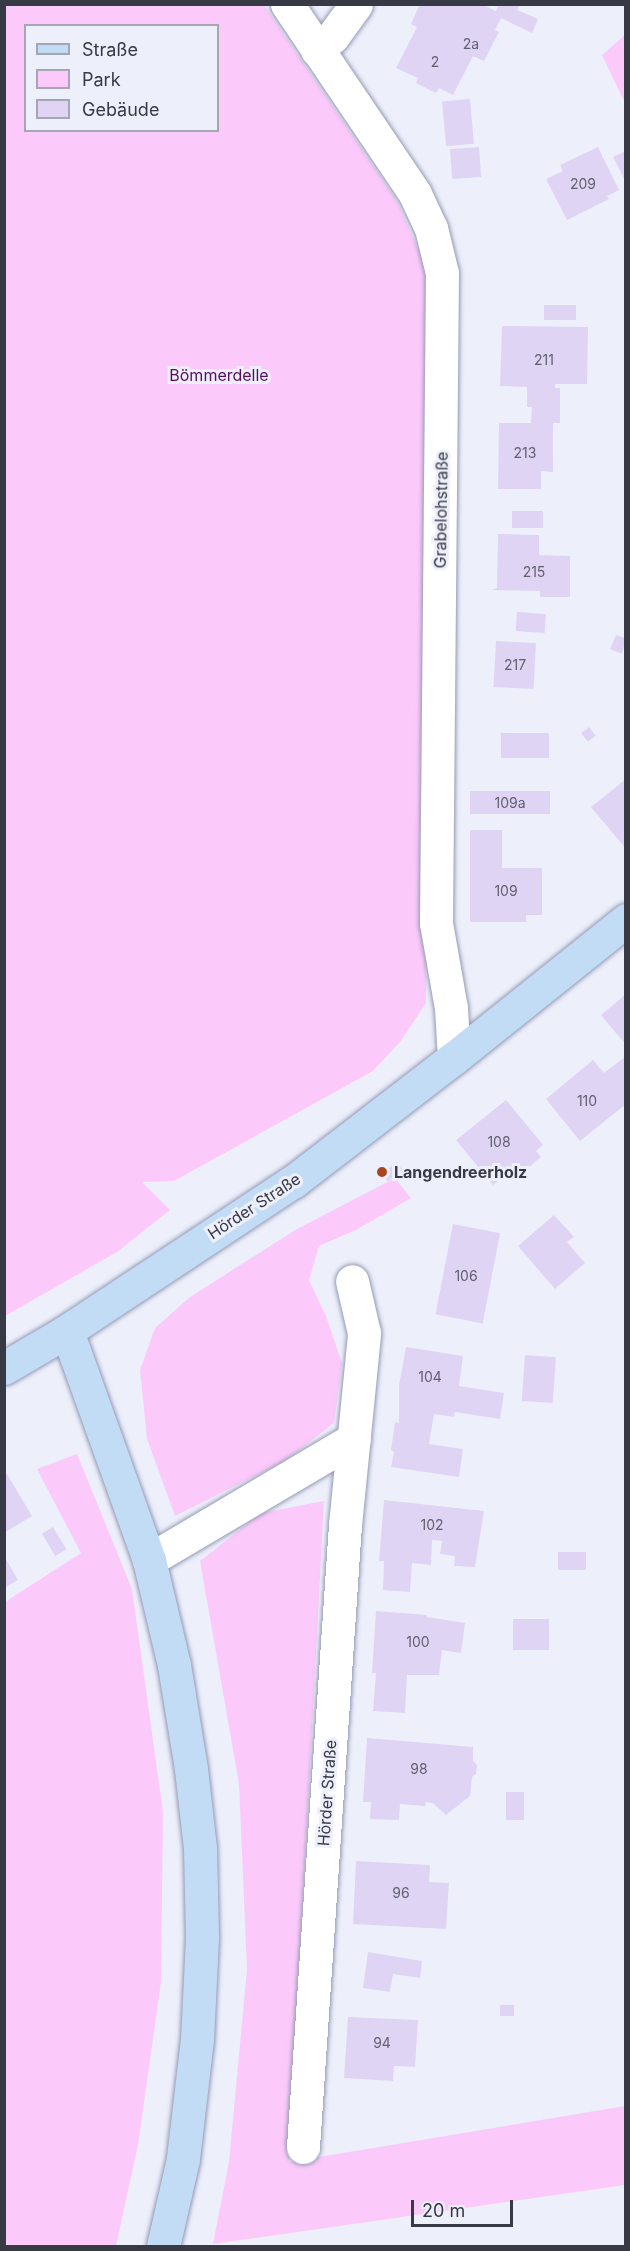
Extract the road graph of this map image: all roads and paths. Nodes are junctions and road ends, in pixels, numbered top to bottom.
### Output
1 (287, 4) edge
2 (356, 4) edge
3 (317, 50) junction
4 (626, 920) edge
5 (454, 1058) junction
6 (352, 1281) dead end
7 (67, 1331) junction
8 (4, 1368) edge
9 (354, 1439) junction
10 (149, 1560) junction
11 (303, 2147) dead end
12 (163, 2247) edge

1 - 3 street, Grabelohstraße
2 - 3 street
3 - 5 street, Grabelohstraße
4 - 5 main road, Hörder Straße
5 - 7 main road, Hörder Straße
6 - 9 street, Hörder Straße
7 - 8 main road, Hörder Straße
7 - 10 main road
9 - 10 street
9 - 11 street, Hörder Straße
10 - 12 main road

